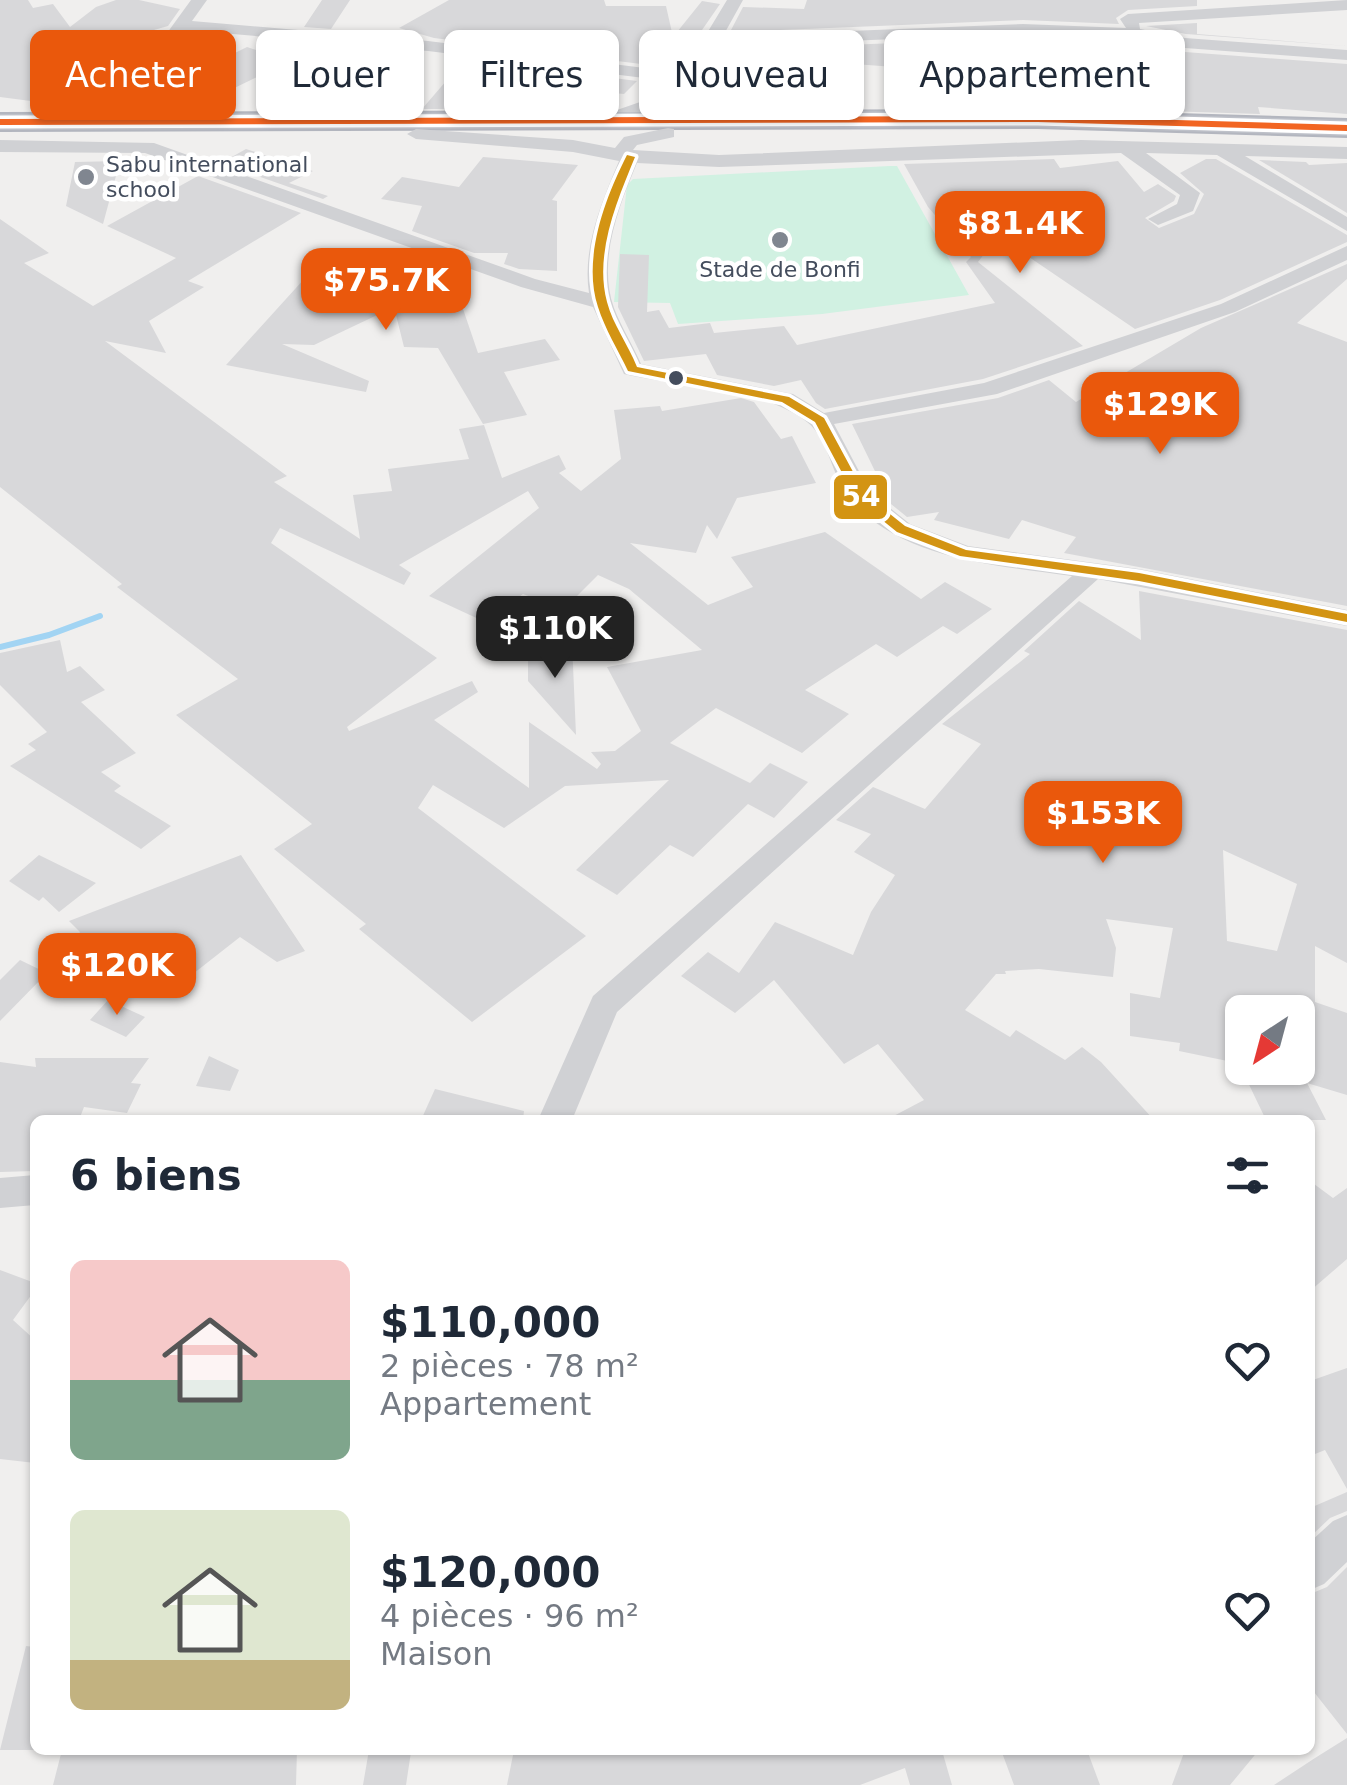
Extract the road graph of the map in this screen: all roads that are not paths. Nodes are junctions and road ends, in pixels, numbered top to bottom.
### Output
1 (199, 0) edge
2 (734, 0) edge
3 (1347, 5) edge
4 (182, 25) junction
5 (178, 30) edge
6 (719, 30) edge
7 (997, 30) edge
8 (1046, 30) edge
9 (1135, 30) edge
10 (1185, 43) edge
11 (1347, 55) edge
12 (639, 73) edge
13 (639, 112) edge
14 (919, 120) edge
15 (1100, 120) edge
16 (0, 122) edge
17 (598, 122) junction
18 (1347, 128) edge
19 (0, 132) edge
20 (668, 133) junction
21 (416, 134) junction
22 (1347, 140) edge
23 (0, 146) edge
24 (1126, 147) junction
25 (1220, 149) junction
26 (1347, 153) edge
27 (630, 157) junction
28 (1158, 219) dead end
29 (1347, 224) edge
30 (1347, 252) edge
31 (602, 303) junction
32 (820, 420) junction
33 (1092, 571) junction
34 (1347, 618) edge
35 (557, 1115) edge
36 (30, 1190) edge
37 (0, 1193) edge
38 (1347, 1534) edge
39 (1315, 1565) edge

1 - 4 street
2 - 6 street
3 - 9 street
4 - 5 street
4 - 12 street
7 - 8 street
10 - 11 street
13 - 17 street
14 - 17 highway
15 - 18 highway
16 - 17 highway
19 - 21 highway
20 - 21 highway
20 - 22 highway
20 - 27 street
21 - 27 street
23 - 31 street
24 - 25 street
24 - 27 street
24 - 28 street
25 - 26 street
25 - 29 street
27 - 31 street
30 - 32 street
31 - 32 street
32 - 33 street
33 - 34 street
33 - 35 street
36 - 37 street
38 - 39 street

